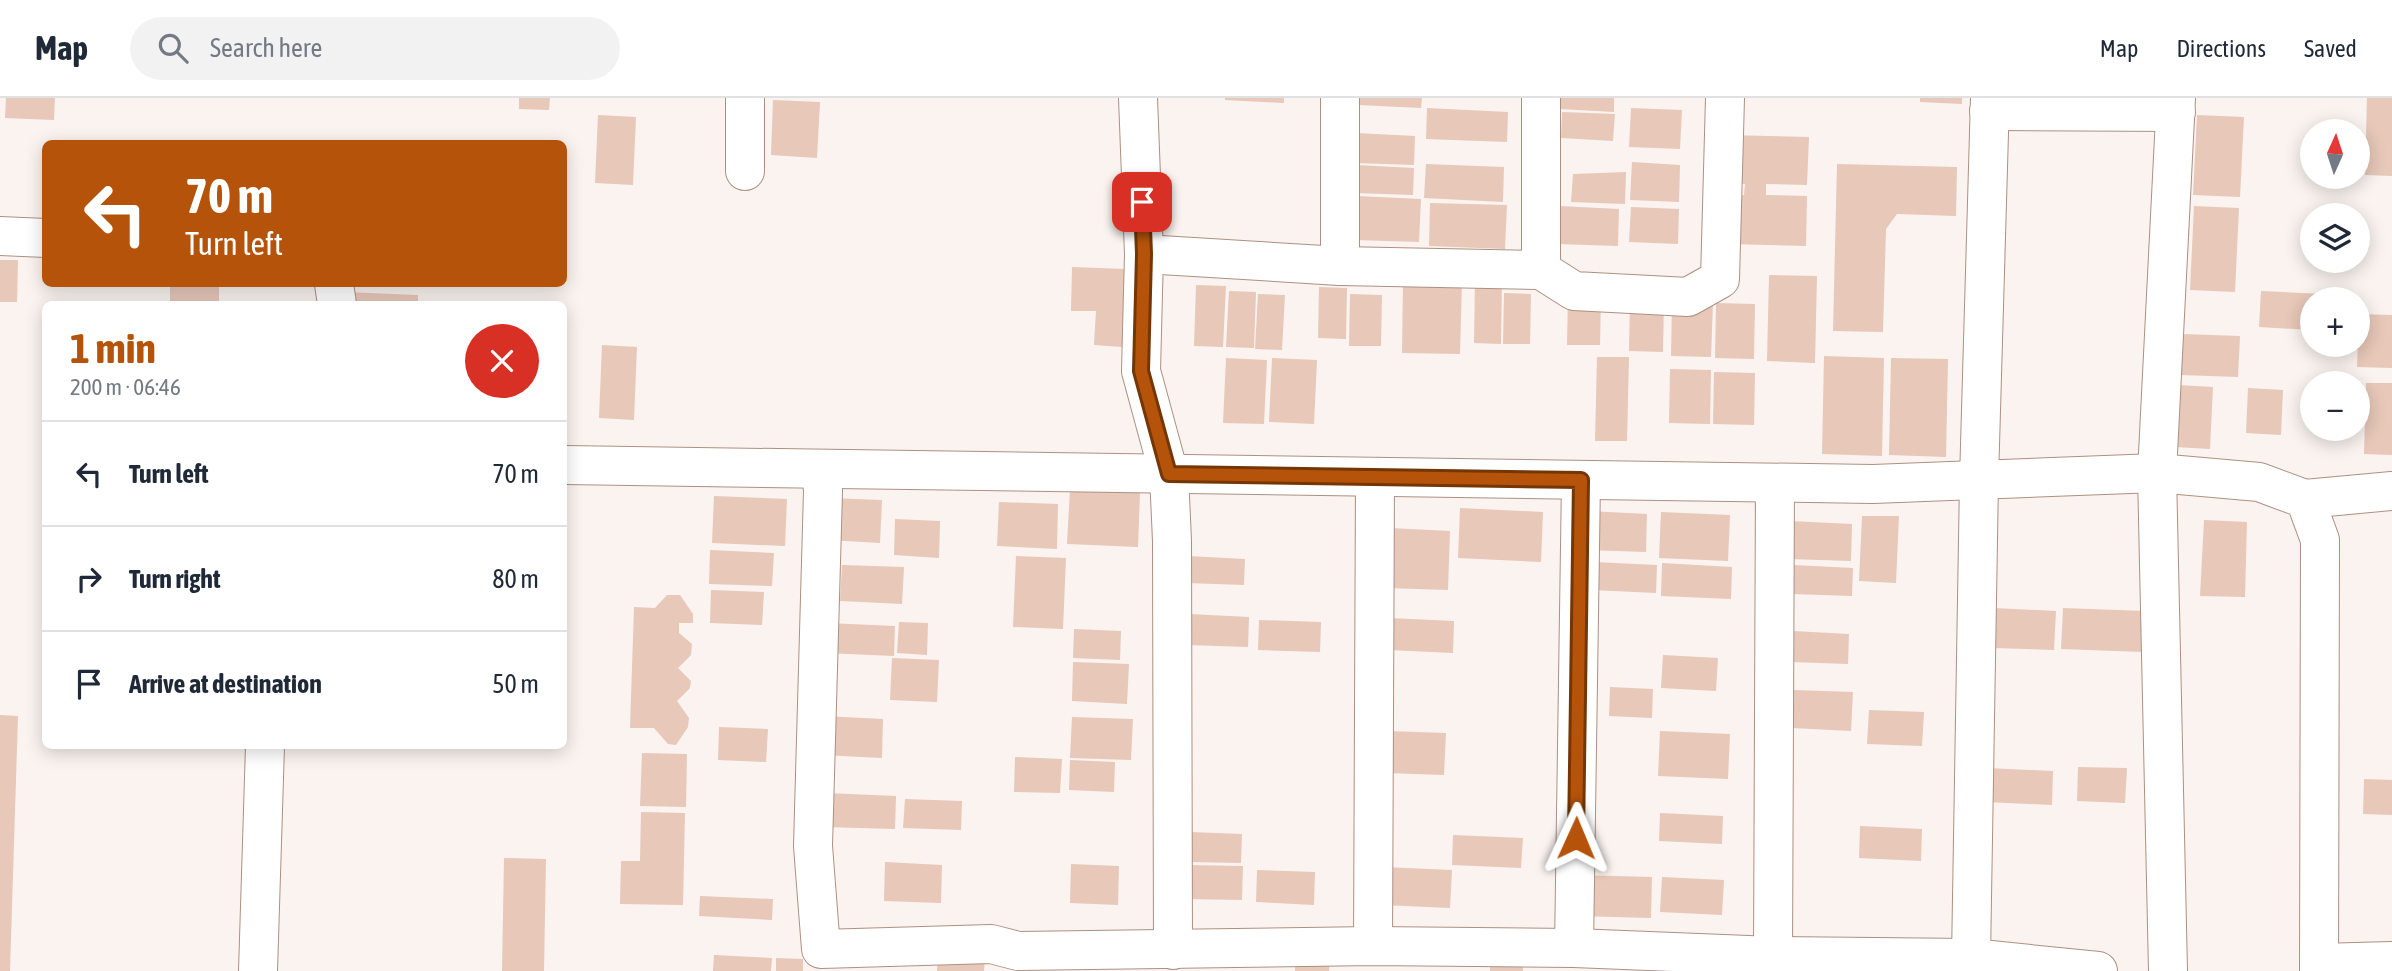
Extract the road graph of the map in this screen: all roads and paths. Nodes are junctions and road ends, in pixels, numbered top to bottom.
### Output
1 (745, 98) edge
2 (1138, 98) edge
3 (1340, 98) edge
4 (1541, 98) edge
5 (1725, 98) edge
6 (1990, 104) edge
7 (2176, 105) edge
8 (745, 171) dead end
9 (0, 236) edge
10 (42, 238) edge
11 (1144, 254) junction
12 (1340, 267) junction
13 (1541, 270) junction
14 (567, 465) edge
15 (821, 469) junction
16 (1169, 474) junction
17 (2157, 474) junction
18 (1375, 477) junction
19 (1581, 480) junction
20 (1979, 480) junction
21 (1775, 483) junction
22 (2392, 491) edge
23 (2305, 499) junction
24 (265, 749) edge
25 (1373, 946) junction
26 (1574, 948) junction
27 (1173, 950) junction
28 (1773, 956) junction
29 (1971, 958) junction
30 (2392, 961) edge
31 (2319, 967) edge
32 (2164, 970) edge
33 (258, 971) edge
34 (2098, 971) edge

1 - 8 street
2 - 11 street
3 - 12 street
4 - 13 street
5 - 13 street
6 - 7 street
6 - 20 street
7 - 17 street
9 - 10 street
11 - 12 street
11 - 16 street
12 - 13 street
14 - 15 street
15 - 16 street
15 - 27 street
16 - 18 street
16 - 27 street
17 - 20 street
17 - 23 street
17 - 32 street
18 - 19 street
18 - 25 street
19 - 21 street
19 - 26 street
20 - 21 street
20 - 29 street
21 - 28 street
22 - 23 street
23 - 31 street
24 - 33 street
25 - 26 street
25 - 27 street
26 - 28 street
28 - 29 street
29 - 34 street
30 - 31 street

